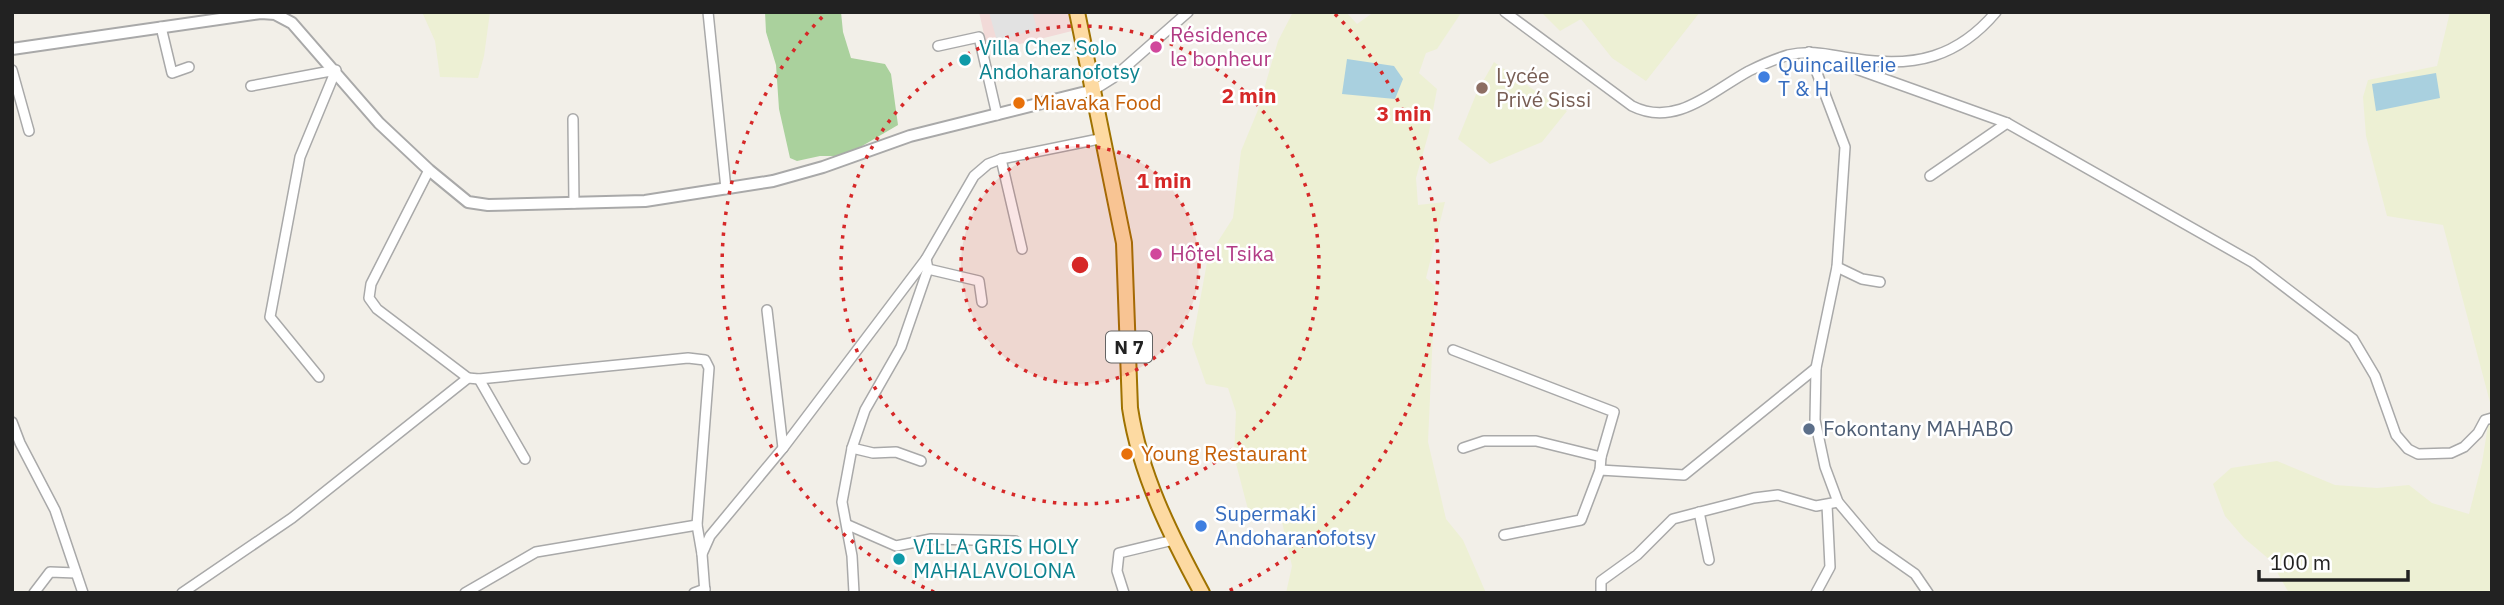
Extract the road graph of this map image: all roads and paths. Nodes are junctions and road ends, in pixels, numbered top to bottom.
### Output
1 (708, 12) edge
2 (1077, 12) edge
3 (1188, 12) edge
4 (1505, 12) edge
5 (1996, 12) edge
6 (275, 13) edge
7 (161, 27) junction
8 (938, 46) dead end
9 (12, 49) edge
10 (1809, 52) junction
11 (190, 67) dead end
12 (12, 70) edge
13 (336, 70) junction
14 (251, 86) dead end
15 (1094, 90) junction
16 (997, 115) junction
17 (573, 119) dead end
18 (2007, 123) junction
19 (29, 131) dead end
20 (1104, 138) junction
21 (1001, 159) junction
22 (429, 170) junction
23 (1930, 176) dead end
24 (726, 189) junction
25 (574, 203) junction
26 (1022, 248) dead end
27 (926, 259) junction
28 (1837, 267) junction
29 (928, 269) junction
30 (1880, 282) dead end
31 (982, 302) dead end
32 (767, 310) dead end
33 (1453, 350) dead end
34 (1816, 368) junction
35 (319, 377) dead end
36 (468, 378) junction
37 (479, 379) junction
38 (2492, 418) edge
39 (12, 422) edge
40 (783, 448) junction
41 (852, 448) junction
42 (1463, 448) dead end
43 (1601, 457) junction
44 (525, 459) dead end
45 (921, 461) dead end
46 (1600, 470) junction
47 (1838, 502) junction
48 (1827, 505) junction
49 (1699, 512) junction
50 (697, 525) junction
51 (848, 525) junction
52 (1504, 536) dead end
53 (1173, 540) junction
54 (1015, 541) dead end
55 (702, 554) junction
56 (1709, 560) dead end
57 (76, 573) junction
58 (705, 591) edge
59 (34, 593) edge
60 (83, 593) edge
61 (182, 593) edge
62 (465, 593) edge
63 (694, 593) edge
64 (854, 593) edge
65 (1124, 593) edge
66 (1202, 593) edge
67 (1601, 593) edge
68 (1816, 593) edge
69 (1928, 593) edge

1 - 24 street
2 - 15 main road, N 7
3 - 15 street
4 - 10 street
5 - 10 street
6 - 7 street
6 - 13 street
7 - 9 street
7 - 11 street
8 - 16 street
10 - 18 street
10 - 28 street
12 - 19 street
13 - 14 street
13 - 22 street
13 - 35 street
15 - 16 street
15 - 20 main road, N 7
16 - 24 street
17 - 25 street
18 - 23 street
18 - 38 street
20 - 21 street
20 - 53 main road, N 7
21 - 26 street
21 - 27 street
22 - 25 street
22 - 36 street
24 - 25 street
27 - 29 street
27 - 40 street
28 - 30 street
28 - 34 street
29 - 31 street
29 - 41 street
32 - 40 street
33 - 43 street
34 - 46 street
34 - 47 street
36 - 37 street
36 - 61 street
37 - 44 street
37 - 50 street
39 - 57 street
40 - 55 street
41 - 45 street
41 - 51 street
42 - 43 street
43 - 46 street
46 - 52 street
47 - 48 street
47 - 69 street
48 - 49 street
48 - 68 street
49 - 56 street
49 - 67 street
50 - 55 street
50 - 62 street
51 - 54 street
51 - 64 street
53 - 65 street
53 - 66 main road, N 7
55 - 58 street
57 - 59 street
57 - 60 street
58 - 63 street

